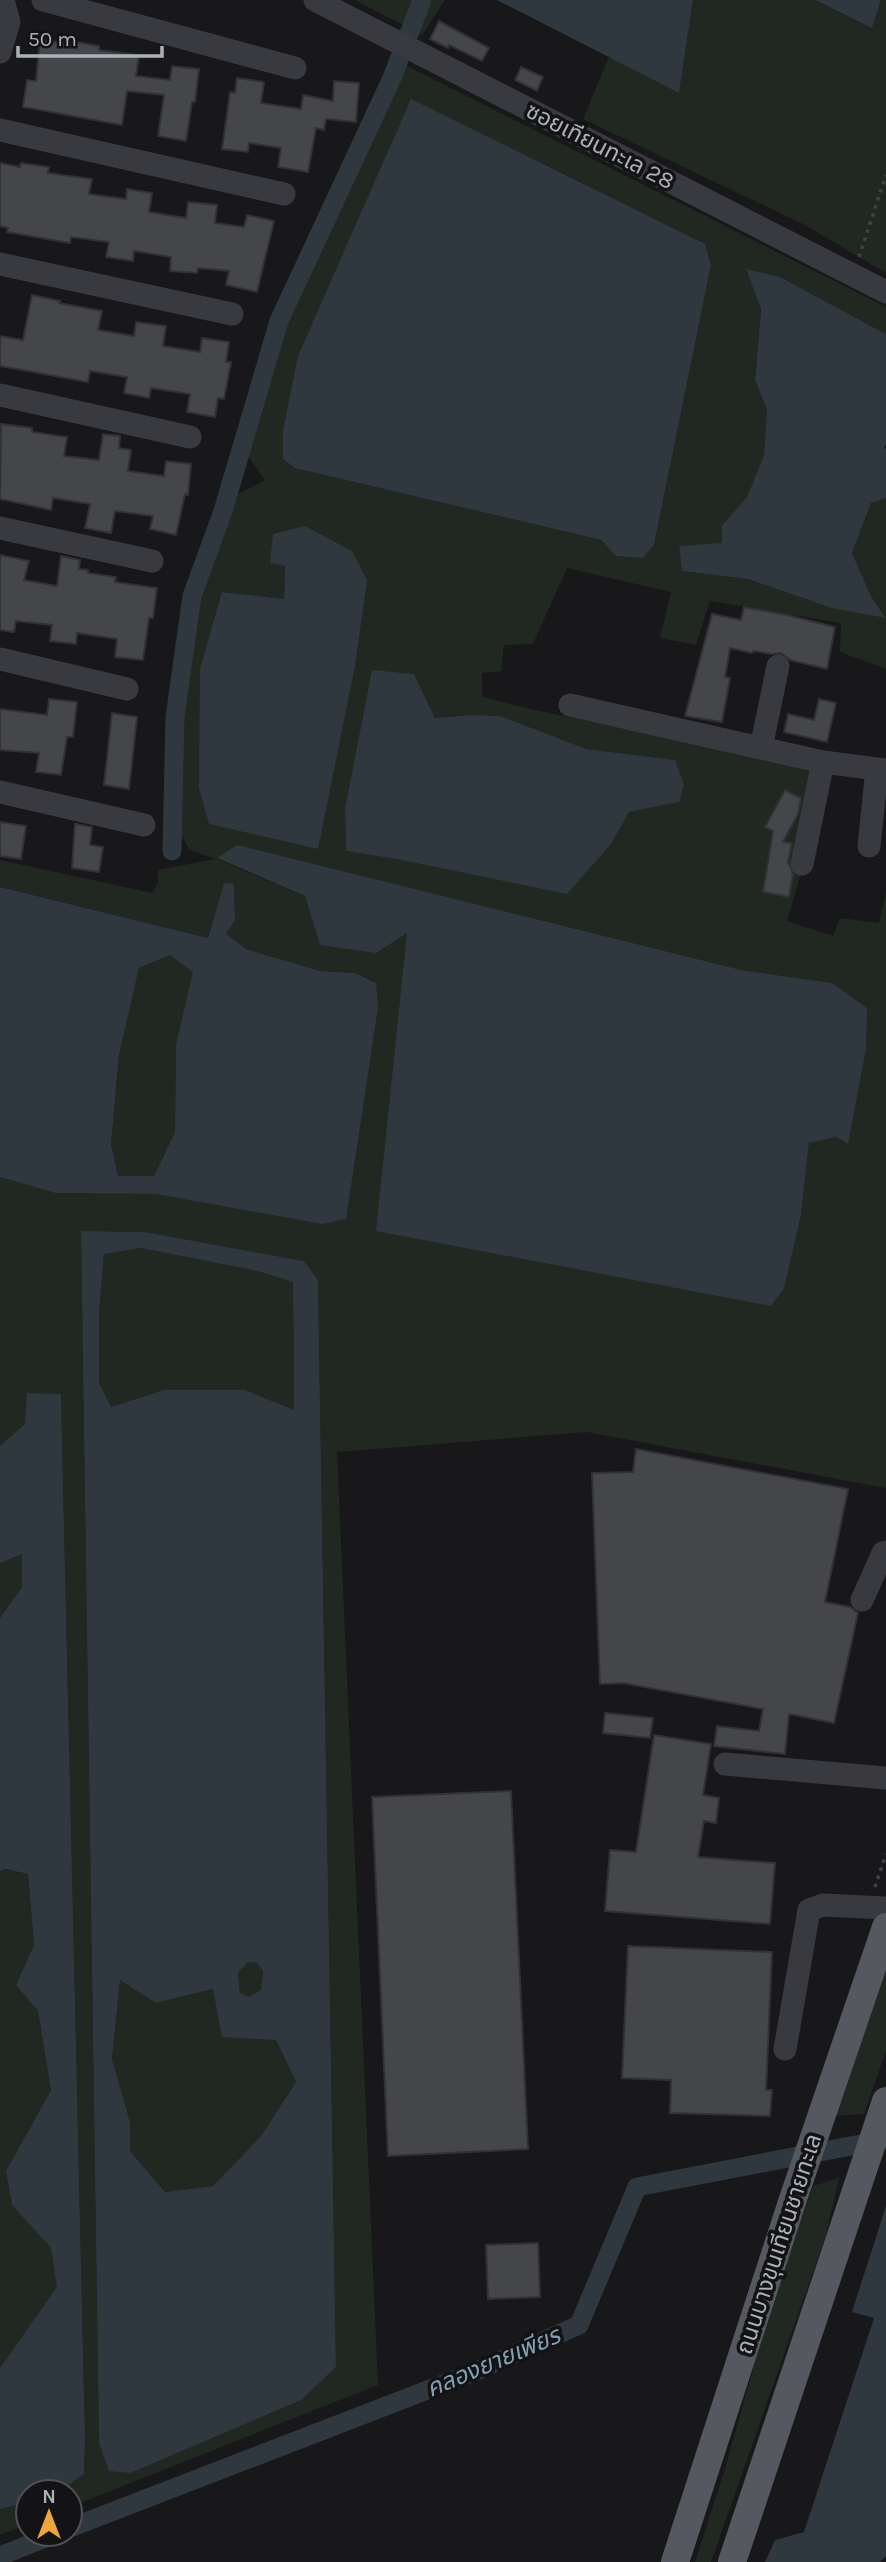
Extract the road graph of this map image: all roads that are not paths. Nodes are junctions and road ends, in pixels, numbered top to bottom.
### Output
1 (36, 0) edge
2 (43, 0) edge
3 (315, 0) edge
4 (6, 11) edge
5 (0, 52) edge
6 (295, 68) dead end
7 (0, 130) edge
8 (284, 194) dead end
9 (0, 264) edge
10 (886, 292) edge
11 (232, 314) dead end
12 (0, 395) edge
13 (190, 438) dead end
14 (0, 528) edge
15 (152, 561) dead end
16 (0, 659) edge
17 (778, 666) dead end
18 (127, 689) dead end
19 (570, 705) dead end
20 (761, 748) junction
21 (823, 762) junction
22 (881, 770) edge
23 (0, 792) edge
24 (145, 825) dead end
25 (869, 846) dead end
26 (802, 864) dead end
27 (886, 1552) edge
28 (862, 1600) dead end
29 (725, 1764) dead end
30 (886, 1778) edge
31 (886, 1908) edge
32 (886, 1927) edge
33 (785, 2049) dead end
34 (886, 2101) edge
35 (675, 2562) edge
36 (732, 2562) edge

1 - 4 street
2 - 6 street
3 - 10 street, ซอยเทียนทะเล 28
4 - 5 street
7 - 8 street
9 - 11 street
12 - 13 street
14 - 15 street
16 - 18 street
17 - 20 street
19 - 20 street
20 - 21 street
21 - 22 street
21 - 26 street
22 - 25 street
23 - 24 street
27 - 28 street
29 - 30 street
31 - 33 street
32 - 35 main road, ถนนบางขุนเทียนชายทะเล
34 - 36 main road

